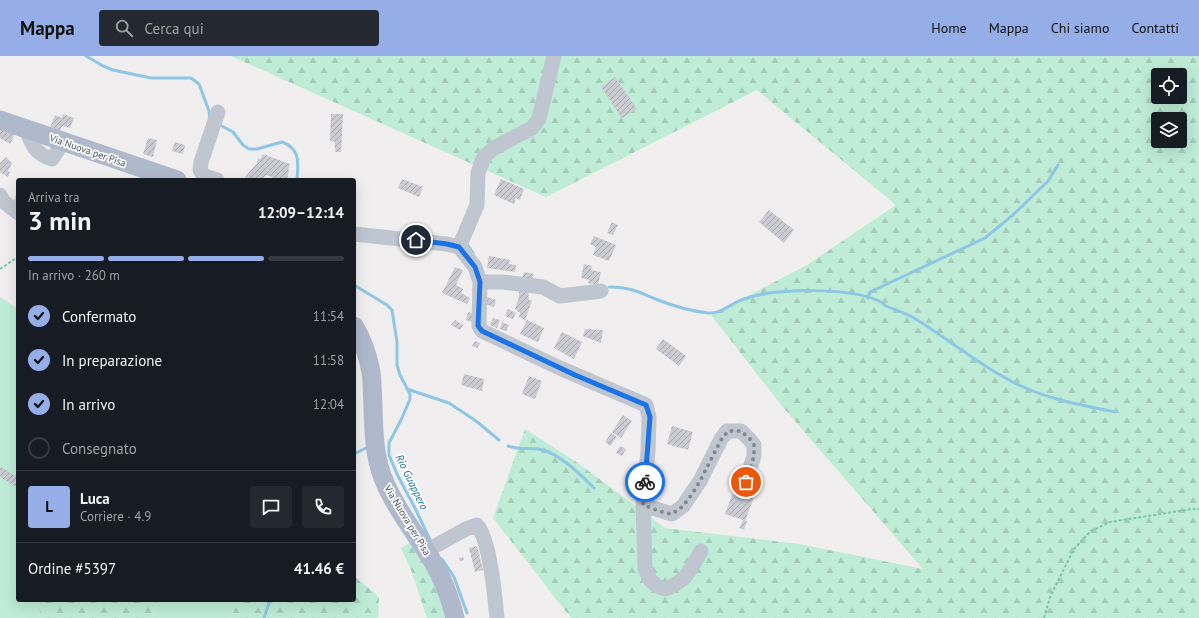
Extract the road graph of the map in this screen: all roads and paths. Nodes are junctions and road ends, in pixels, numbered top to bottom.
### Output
1 (554, 56) edge
2 (218, 112) dead end
3 (0, 120) edge
4 (171, 178) edge
5 (211, 178) edge
6 (0, 195) edge
7 (16, 211) edge
8 (356, 234) edge
9 (459, 247) junction
10 (16, 259) edge
11 (0, 269) edge
12 (480, 282) junction
13 (601, 291) dead end
14 (356, 330) edge
15 (741, 494) dead end
16 (643, 505) junction
17 (1199, 509) edge
18 (701, 550) dead end
19 (426, 551) junction
20 (455, 618) edge
21 (497, 618) edge
22 (1044, 618) edge

1 - 9 street
2 - 5 street
3 - 4 main road, Via Nuova per Pisa
6 - 7 street
8 - 9 street
9 - 12 street
10 - 11 path
12 - 13 street
12 - 16 street
14 - 19 main road, Via Nuova per Pisa
15 - 16 street
16 - 18 street
17 - 22 path
19 - 20 main road, Via Nuova per Pisa
19 - 21 street

